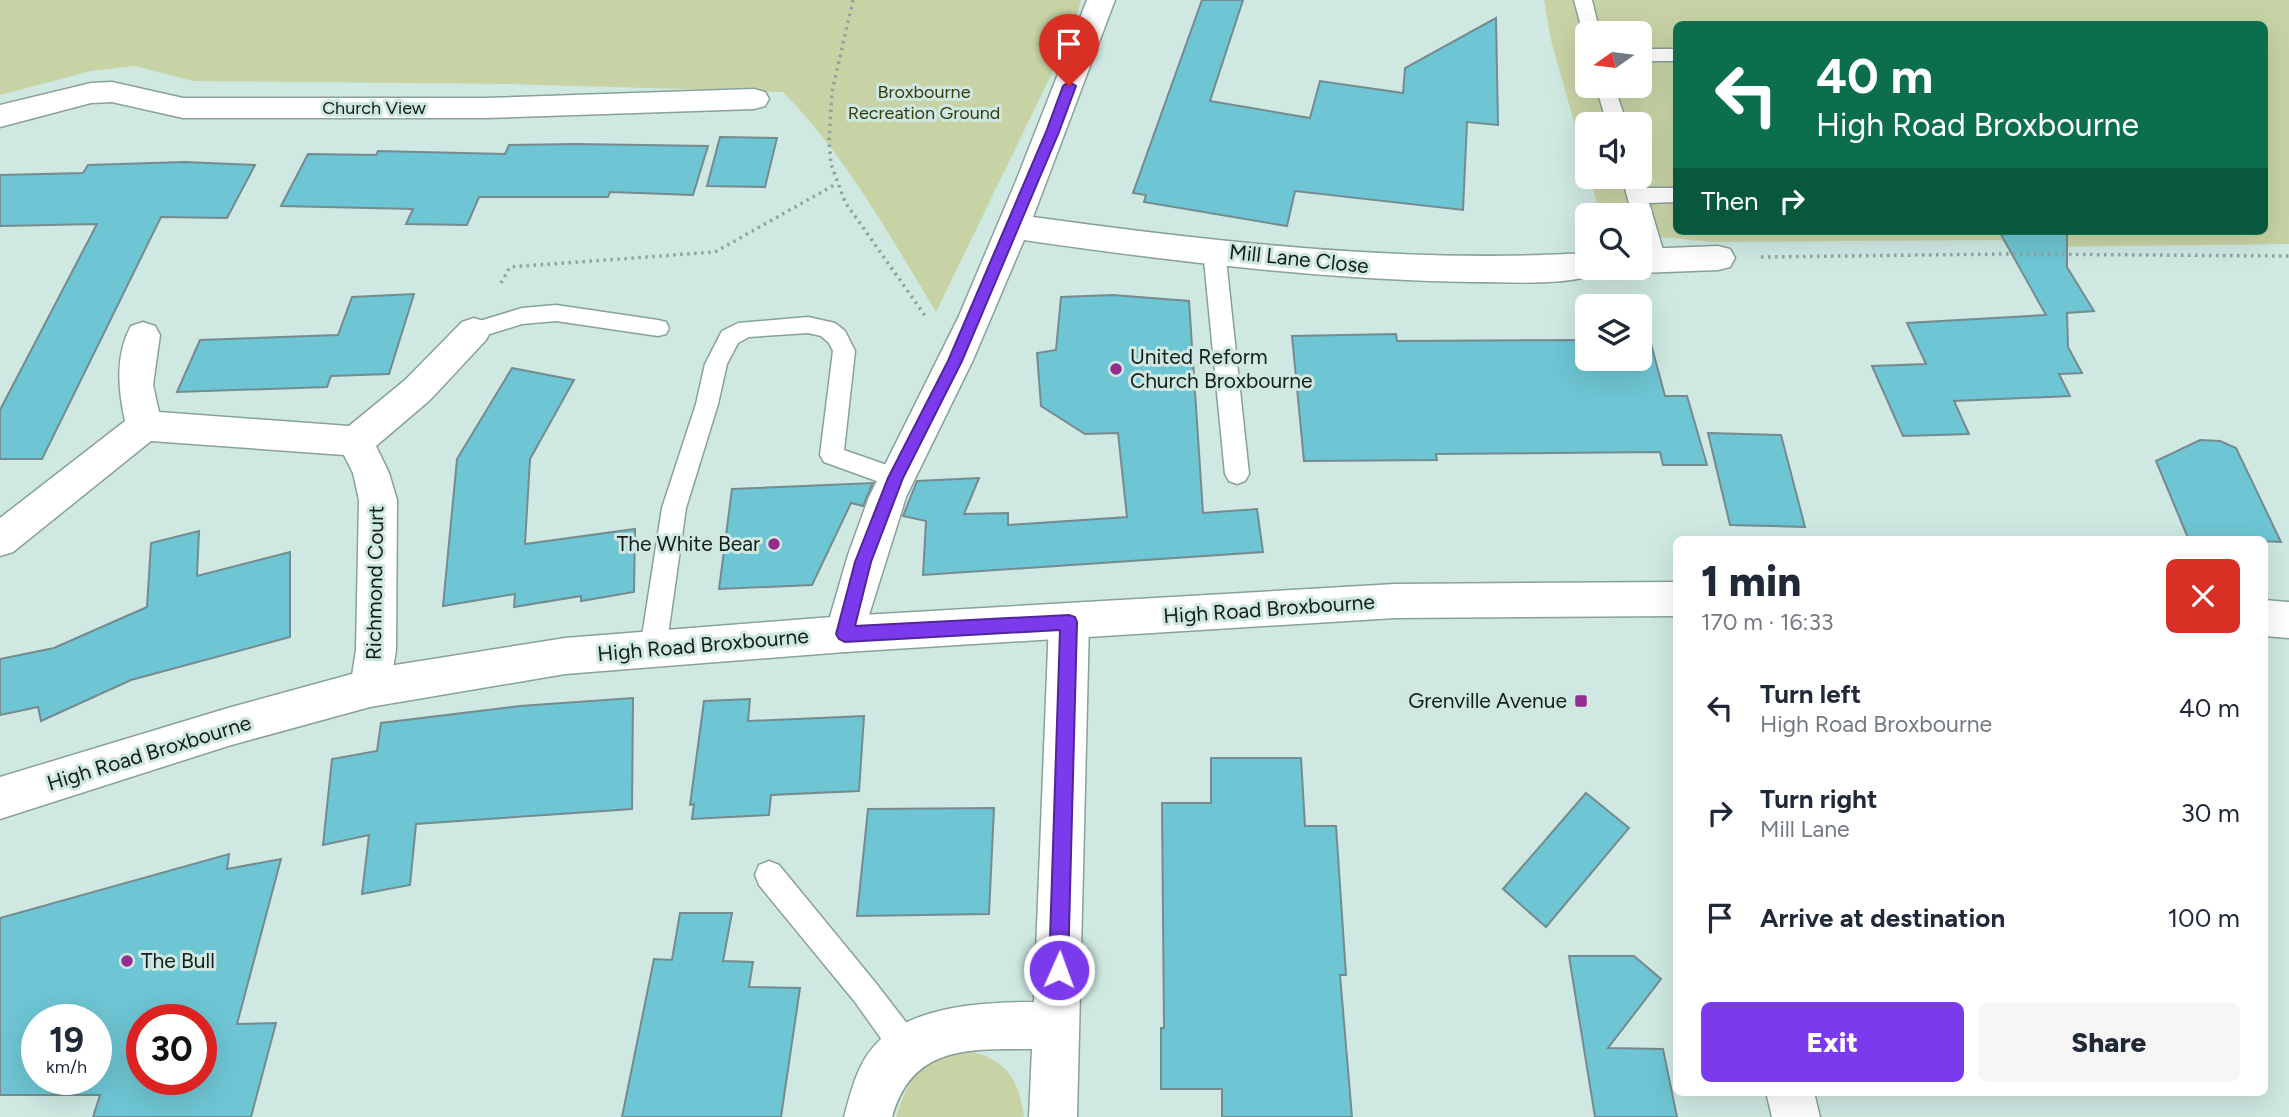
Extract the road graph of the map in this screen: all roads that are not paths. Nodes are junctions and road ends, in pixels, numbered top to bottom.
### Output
1 (1101, 0) edge
2 (1583, 0) edge
3 (1588, 21) edge
4 (1652, 55) edge
5 (1673, 55) edge
6 (754, 99) dead end
7 (0, 116) edge
8 (1649, 189) edge
9 (1673, 194) edge
10 (1013, 226) junction
11 (1214, 250) junction
12 (1718, 258) road end
13 (1652, 260) edge
14 (1575, 266) edge
15 (658, 328) dead end
16 (474, 331) joint
17 (143, 335) dead end
18 (144, 426) junction
19 (355, 441) junction
20 (1237, 474) dead end
21 (896, 478) junction
22 (0, 540) edge
23 (1673, 600) edge
24 (2268, 618) edge
25 (2289, 620) edge
26 (1069, 622) junction
27 (845, 634) junction
28 (653, 649) junction
29 (370, 688) junction
30 (0, 798) edge
31 (769, 875) dead end
32 (1057, 1025) junction
33 (908, 1050) junction
34 (1791, 1096) edge
35 (868, 1117) edge
36 (1053, 1117) edge
37 (1796, 1117) edge

1 - 10 street
2 - 3 lane
4 - 5 lane
6 - 7 street, Church View
8 - 9 lane
10 - 11 street, Mill Lane Close
10 - 21 street
11 - 14 street, Mill Lane Close
11 - 20 lane
12 - 13 street
15 - 16 lane
16 - 19 street
17 - 18 street
18 - 19 street
18 - 22 street
19 - 29 street, Richmond Court
21 - 27 street
21 - 28 lane
23 - 26 street, High Road Broxbourne
24 - 25 street
26 - 27 street, High Road Broxbourne
26 - 32 street
27 - 28 street, High Road Broxbourne
28 - 29 street, High Road Broxbourne
29 - 30 street, High Road Broxbourne
31 - 33 lane
32 - 33 street
32 - 36 street
33 - 35 street
34 - 37 street

